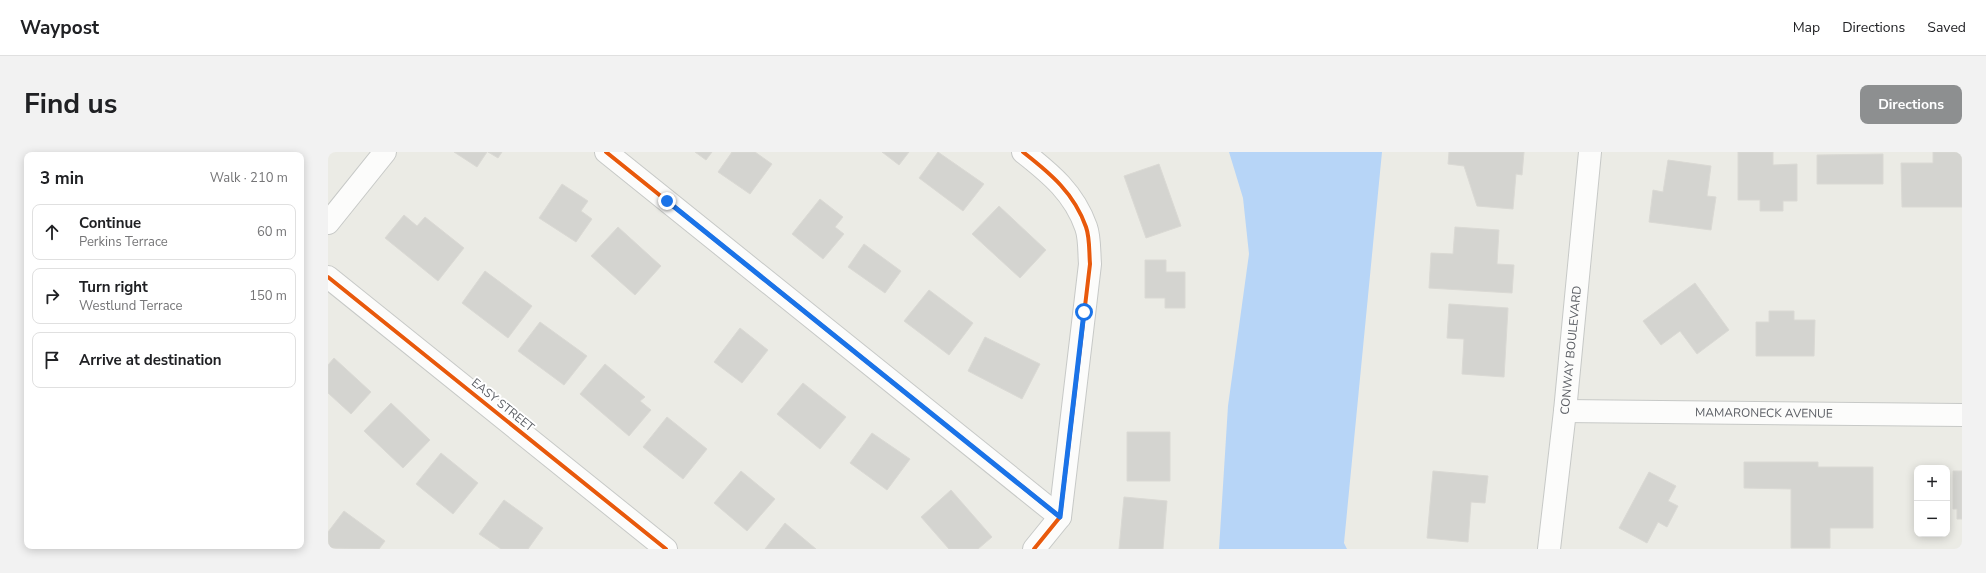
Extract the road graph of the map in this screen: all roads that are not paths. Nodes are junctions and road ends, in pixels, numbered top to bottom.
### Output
1 (385, 152) edge
2 (606, 152) edge
3 (1023, 152) edge
4 (1590, 152) edge
5 (328, 223) edge
6 (328, 278) edge
7 (1565, 411) junction
8 (1962, 415) edge
9 (1060, 517) junction
10 (666, 549) edge
11 (1034, 549) edge
12 (1549, 549) edge

1 - 5 street
2 - 9 street
3 - 9 street
4 - 7 street, CONWAY BOULEVARD
6 - 10 street, EASY STREET
7 - 8 street, MAMARONECK AVENUE
7 - 12 street, CONWAY BOULEVARD
9 - 11 street

